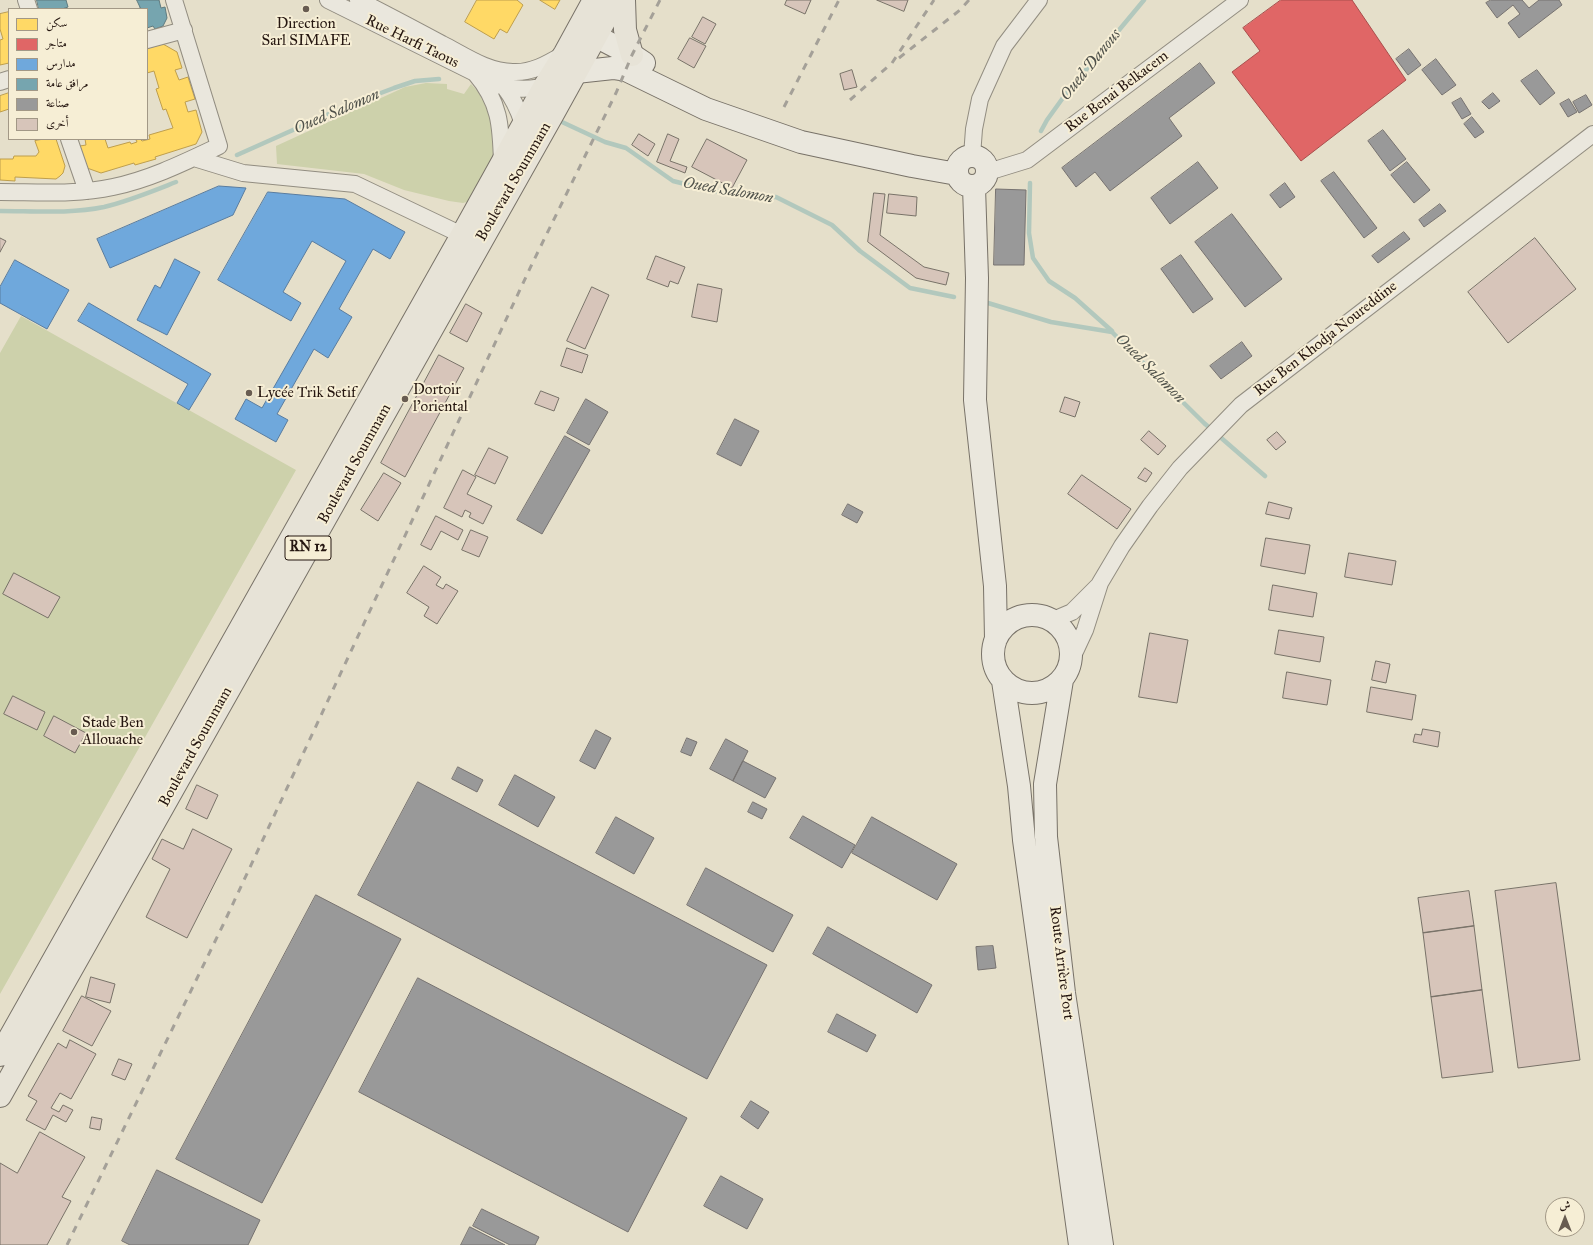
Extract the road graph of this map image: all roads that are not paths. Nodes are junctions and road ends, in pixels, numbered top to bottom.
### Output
1 (174, 0) edge
2 (328, 0) edge
3 (358, 0) edge
4 (594, 0) edge
5 (616, 0) edge
6 (624, 0) edge
7 (1039, 0) edge
8 (1240, 0) edge
9 (184, 30) junction
10 (148, 40) edge
11 (580, 42) junction
12 (629, 62) junction
13 (476, 68) junction
14 (576, 72) junction
15 (502, 86) junction
16 (544, 87) junction
17 (523, 124) junction
18 (1593, 134) edge
19 (69, 140) edge
20 (219, 146) junction
21 (972, 156) joint
22 (528, 157) junction
23 (194, 158) junction
24 (502, 163) junction
25 (243, 173) junction
26 (973, 178) junction
27 (87, 191) junction
28 (0, 192) edge
29 (462, 235) junction
30 (1100, 583) junction
31 (995, 586) junction
32 (1026, 615) junction
33 (1053, 620) junction
34 (996, 639) junction
35 (1072, 658) junction
36 (1003, 680) junction
37 (1062, 680) junction
38 (0, 1055) edge
39 (0, 1096) edge
40 (1080, 1245) edge
41 (1102, 1245) edge

1 - 9 street
2 - 13 street, Rue Harfi Taous
3 - 13 street, Rue Harfi Taous
4 - 11 main road, Boulevard Soummam / RN 12
5 - 11 main road, Boulevard Soummam / RN 12
6 - 12 main road
7 - 21 street
8 - 26 street, Rue Benai Belkacem
9 - 10 street
9 - 20 street
11 - 12 street
11 - 13 street, Rue Harfi Taous
11 - 14 main road, Boulevard Soummam / RN 12
11 - 16 main road, Boulevard Soummam / RN 12
12 - 14 street
12 - 26 street
13 - 15 street, Rue Harfi Taous
13 - 24 street, Rue Harfi Taous
14 - 16 street, Rue Harfi Taous
14 - 22 main road, Boulevard Soummam / RN 12
15 - 16 street, Rue Harfi Taous
15 - 17 street
16 - 17 main road, Boulevard Soummam / RN 12
17 - 22 street
17 - 24 main road, Boulevard Soummam / RN 12
18 - 30 street, Rue Ben Khodja Noureddine
19 - 27 street
20 - 23 street
20 - 25 street
21 - 26 street
22 - 39 main road, Boulevard Soummam / RN 12
23 - 25 street
23 - 27 street
24 - 29 main road, Boulevard Soummam / RN 12
25 - 29 street
26 - 31 street
27 - 28 street
29 - 38 main road, Boulevard Soummam / RN 12
30 - 33 street, Rue Ben Khodja Noureddine
30 - 35 street, Rue Ben Khodja Noureddine
31 - 32 street
31 - 34 street
32 - 33 street
32 - 34 street
33 - 35 street
34 - 36 street
35 - 37 street
36 - 37 street
36 - 40 street, Route Arrière Port
37 - 41 street, Route Arrière Port

